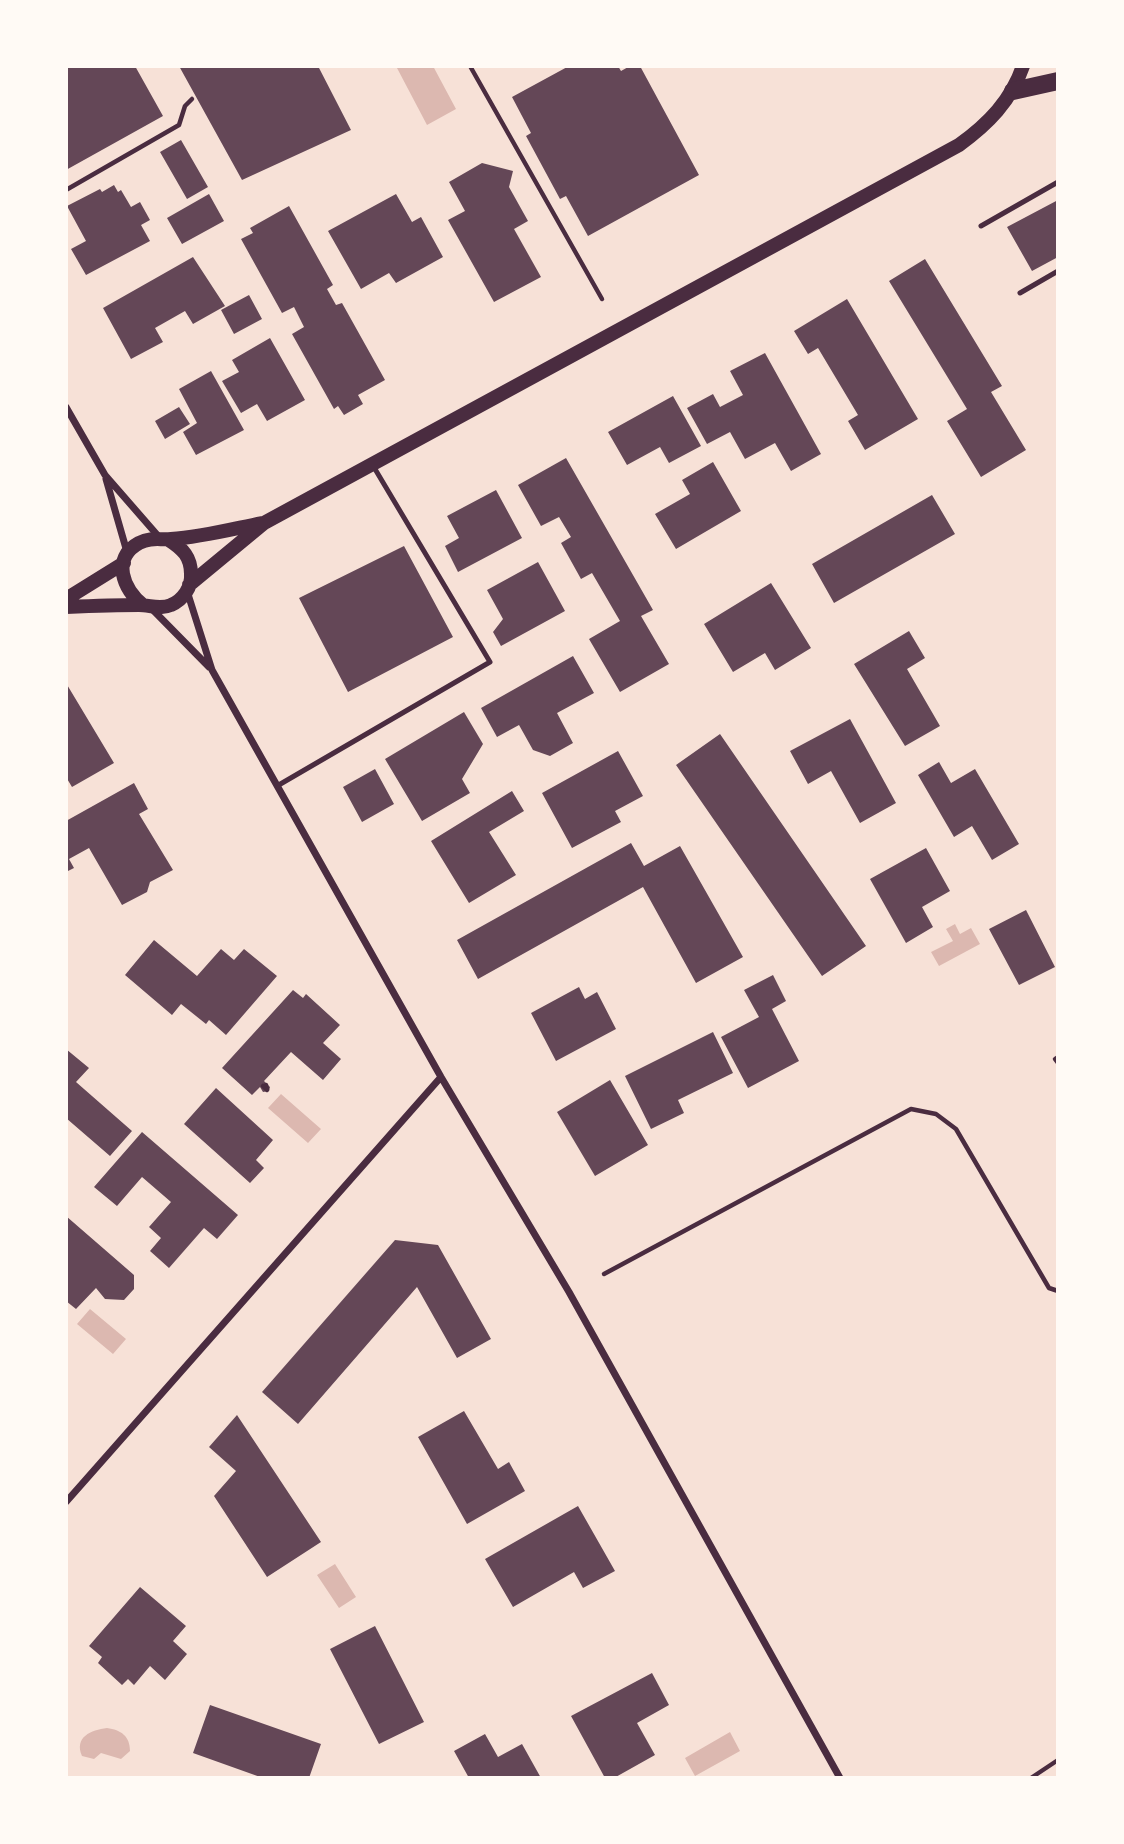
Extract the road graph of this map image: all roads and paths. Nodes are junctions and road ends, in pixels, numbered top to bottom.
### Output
1 (470, 66) edge
2 (1023, 66) edge
3 (1058, 81) edge
4 (1013, 91) junction
5 (192, 99) dead end
6 (1058, 182) edge
7 (66, 190) edge
8 (981, 226) dead end
9 (1058, 271) edge
10 (1020, 293) dead end
11 (602, 299) dead end
12 (66, 408) edge
13 (373, 464) junction
14 (104, 475) junction
15 (264, 523) junction
16 (165, 539) junction
17 (126, 559) junction
18 (188, 588) junction
19 (66, 599) edge
20 (146, 606) junction
21 (66, 607) edge
22 (212, 670) junction
23 (277, 786) junction
24 (1058, 1057) edge
25 (1058, 1063) edge
26 (441, 1077) junction
27 (604, 1274) dead end
28 (1058, 1291) edge
29 (66, 1502) edge
30 (1058, 1760) edge
31 (840, 1777) edge
32 (1031, 1777) edge

1 - 11 path
2 - 4 main road
3 - 4 main road
4 - 13 main road
5 - 7 path
6 - 8 lane
9 - 10 lane
12 - 14 street
13 - 15 main road
13 - 23 lane
14 - 16 street
14 - 17 street
15 - 16 main road
15 - 18 main road
16 - 17 main road
16 - 18 main road
17 - 19 main road
17 - 20 main road
18 - 20 main road
18 - 22 street
20 - 21 main road
20 - 22 street
22 - 23 street
23 - 26 street
24 - 25 path
26 - 29 street
26 - 31 street
27 - 28 path
30 - 32 path

